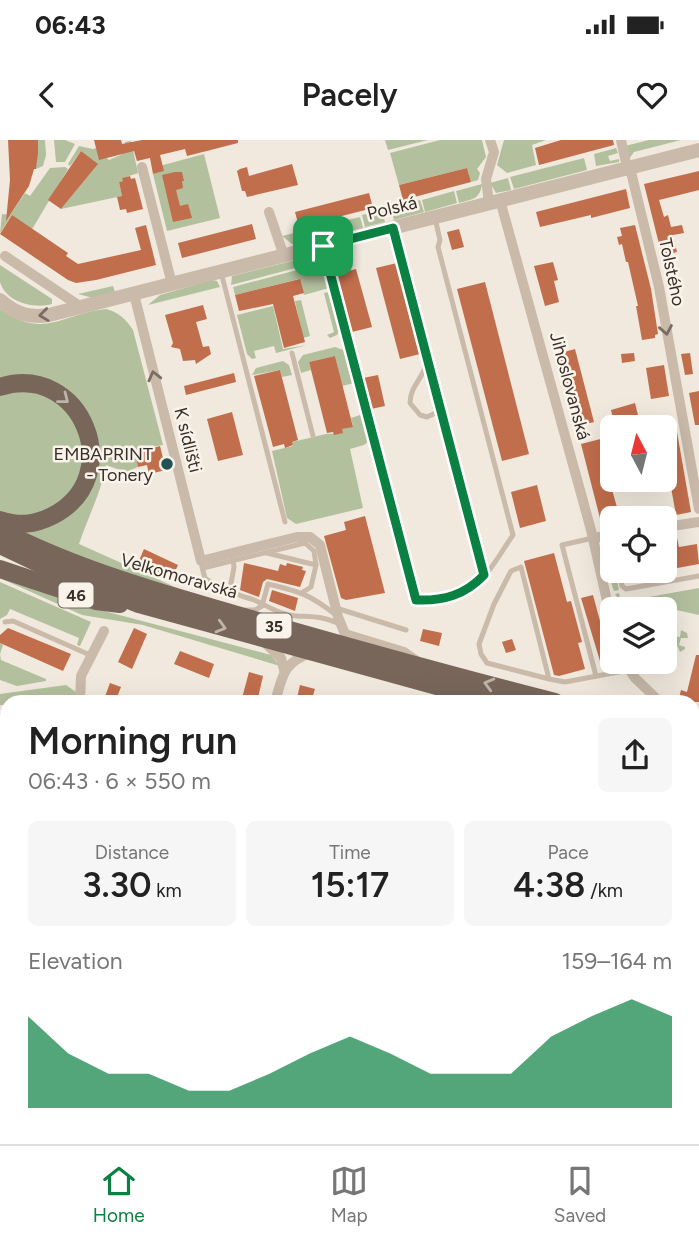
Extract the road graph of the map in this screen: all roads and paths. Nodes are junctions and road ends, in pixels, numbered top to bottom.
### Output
1 (490, 140) edge
2 (621, 140) edge
3 (699, 150) edge
4 (142, 167) dead end
5 (630, 168) junction
6 (494, 202) junction
7 (270, 212) dead end
8 (435, 217) junction
9 (393, 228) junction
10 (323, 246) junction
11 (5, 256) dead end
12 (284, 256) junction
13 (221, 272) junction
14 (172, 284) junction
15 (134, 294) junction
16 (0, 300) edge
17 (81, 307) junction
18 (292, 354) dead end
19 (428, 358) junction
20 (0, 387) edge
21 (442, 410) junction
22 (313, 436) dead end
23 (699, 509) edge
24 (0, 520) edge
25 (285, 522) dead end
26 (699, 522) edge
27 (677, 525) edge
28 (0, 530) edge
29 (600, 537) edge
30 (593, 538) junction
31 (0, 545) edge
32 (264, 552) junction
33 (234, 557) junction
34 (202, 564) junction
35 (316, 565) junction
36 (0, 569) edge
37 (484, 575) junction
38 (699, 576) edge
39 (117, 580) junction
40 (677, 580) edge
41 (622, 583) edge
42 (660, 583) edge
43 (230, 589) junction
44 (303, 592) junction
45 (606, 597) edge
46 (262, 606) junction
47 (155, 609) junction
48 (338, 617) junction
49 (5, 622) dead end
50 (406, 630) dead end
51 (104, 631) dead end
52 (260, 638) junction
53 (312, 652) junction
54 (90, 655) junction
55 (432, 669) junction
56 (284, 670) junction
57 (602, 674) edge
58 (634, 674) edge
59 (596, 676) junction
60 (549, 679) junction
61 (80, 695) edge
62 (277, 695) edge
63 (469, 695) edge
64 (529, 695) edge
65 (654, 695) edge

1 - 6 street, Jihoslovanská
2 - 5 street
3 - 5 street, Polská
4 - 14 street
5 - 6 street, Polská
5 -> 23 street, Tolstého
6 - 8 street, Polská
6 - 30 street, Jihoslovanská
7 - 12 street
8 - 9 street, Polská
8 - 37 lane
9 - 10 street, Polská
9 - 19 lane
10 - 12 street, Polská
10 - 37 lane
11 - 17 street
12 - 13 street, Polská
13 - 14 street, Polská
13 - 25 lane
14 - 15 street, Polská
15 - 17 street, Polská
34 -> 15 street, K sídlišti
17 -> 16 street, Polská
18 - 22 lane
19 - 21 lane
19 - 21 lane
20 -> 24 main road
21 - 37 lane
26 - 27 street
28 - 39 main road, Velkomoravská / 35
29 - 30 street
30 - 45 street, Jihoslovanská
30 - 59 lane
31 - 47 main road, Velkomoravská / 35
32 - 33 lane
32 - 35 lane
32 - 35 lane
33 - 34 street
33 - 43 lane
33 - 48 street
34 - 43 lane
35 - 44 lane
36 - 47 main road, 46
38 - 40 lane
39 - 46 lane
39 - 55 main road, Velkomoravská / 35
41 - 42 lane
43 - 46 lane
44 - 46 lane
44 - 48 lane
46 - 48 lane
47 -> 52 main road, Velkomoravská / 35
48 - 50 lane
48 - 55 street
49 - 54 lane
51 - 54 street
52 - 53 main road, Velkomoravská / 35
52 - 56 street
53 - 56 street
53 - 63 main road, Velkomoravská / 35
54 - 61 street
64 -> 55 main road, Velkomoravská / 35
56 - 62 street
57 - 59 lane
58 - 65 street
59 - 60 lane
60 - 60 lane

